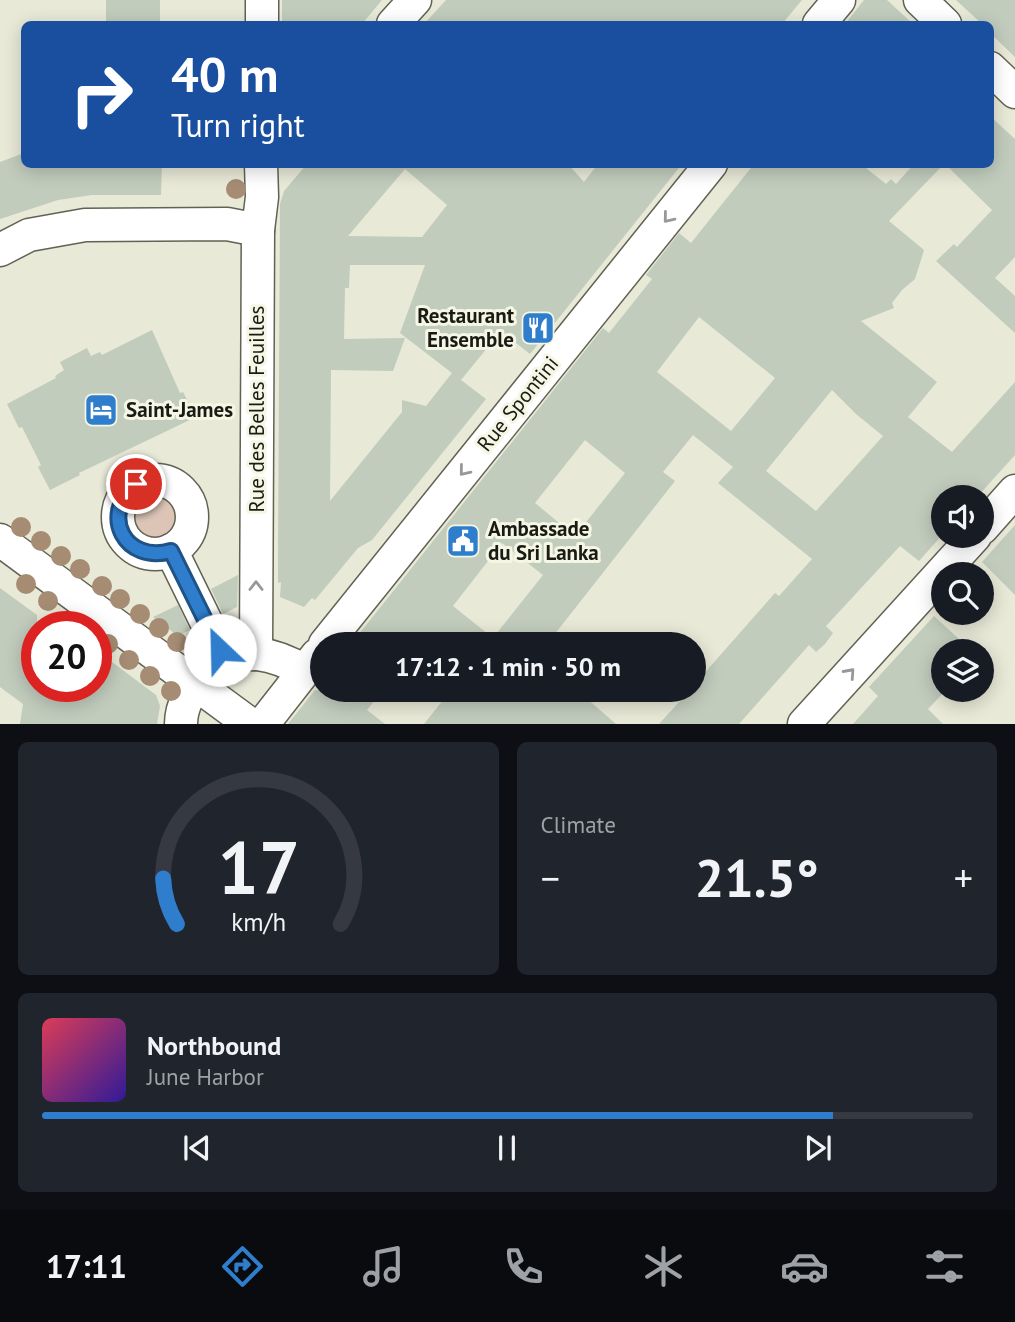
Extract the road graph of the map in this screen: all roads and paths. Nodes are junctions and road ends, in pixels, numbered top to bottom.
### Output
1 (262, 0) edge
2 (415, 0) edge
3 (839, 0) edge
4 (920, 0) edge
5 (262, 21) edge
6 (396, 21) edge
7 (822, 21) edge
8 (942, 21) edge
9 (994, 72) edge
10 (1015, 92) edge
11 (264, 168) edge
12 (708, 168) edge
13 (258, 230) junction
14 (0, 250) edge
15 (1015, 491) edge
16 (994, 515) edge
17 (0, 540) edge
18 (964, 548) edge
19 (171, 551) dead end
20 (335, 632) edge
21 (256, 654) junction
22 (310, 655) edge
23 (223, 662) junction
24 (310, 663) edge
25 (195, 684) junction
26 (181, 723) edge
27 (250, 723) edge
28 (263, 723) edge
29 (804, 723) edge

1 - 5 street
2 - 6 street
3 - 7 street
4 - 8 street
9 - 10 street
11 - 13 street, Rue des Belles Feuilles
12 -> 20 street, Rue Spontini
13 - 14 street
21 -> 13 street, Rue des Belles Feuilles
15 - 16 street
17 - 25 street
29 -> 18 street
19 - 23 street
21 - 22 street
21 - 23 street
23 - 25 street
24 - 28 street, Rue Spontini
25 - 26 street
25 - 27 street

